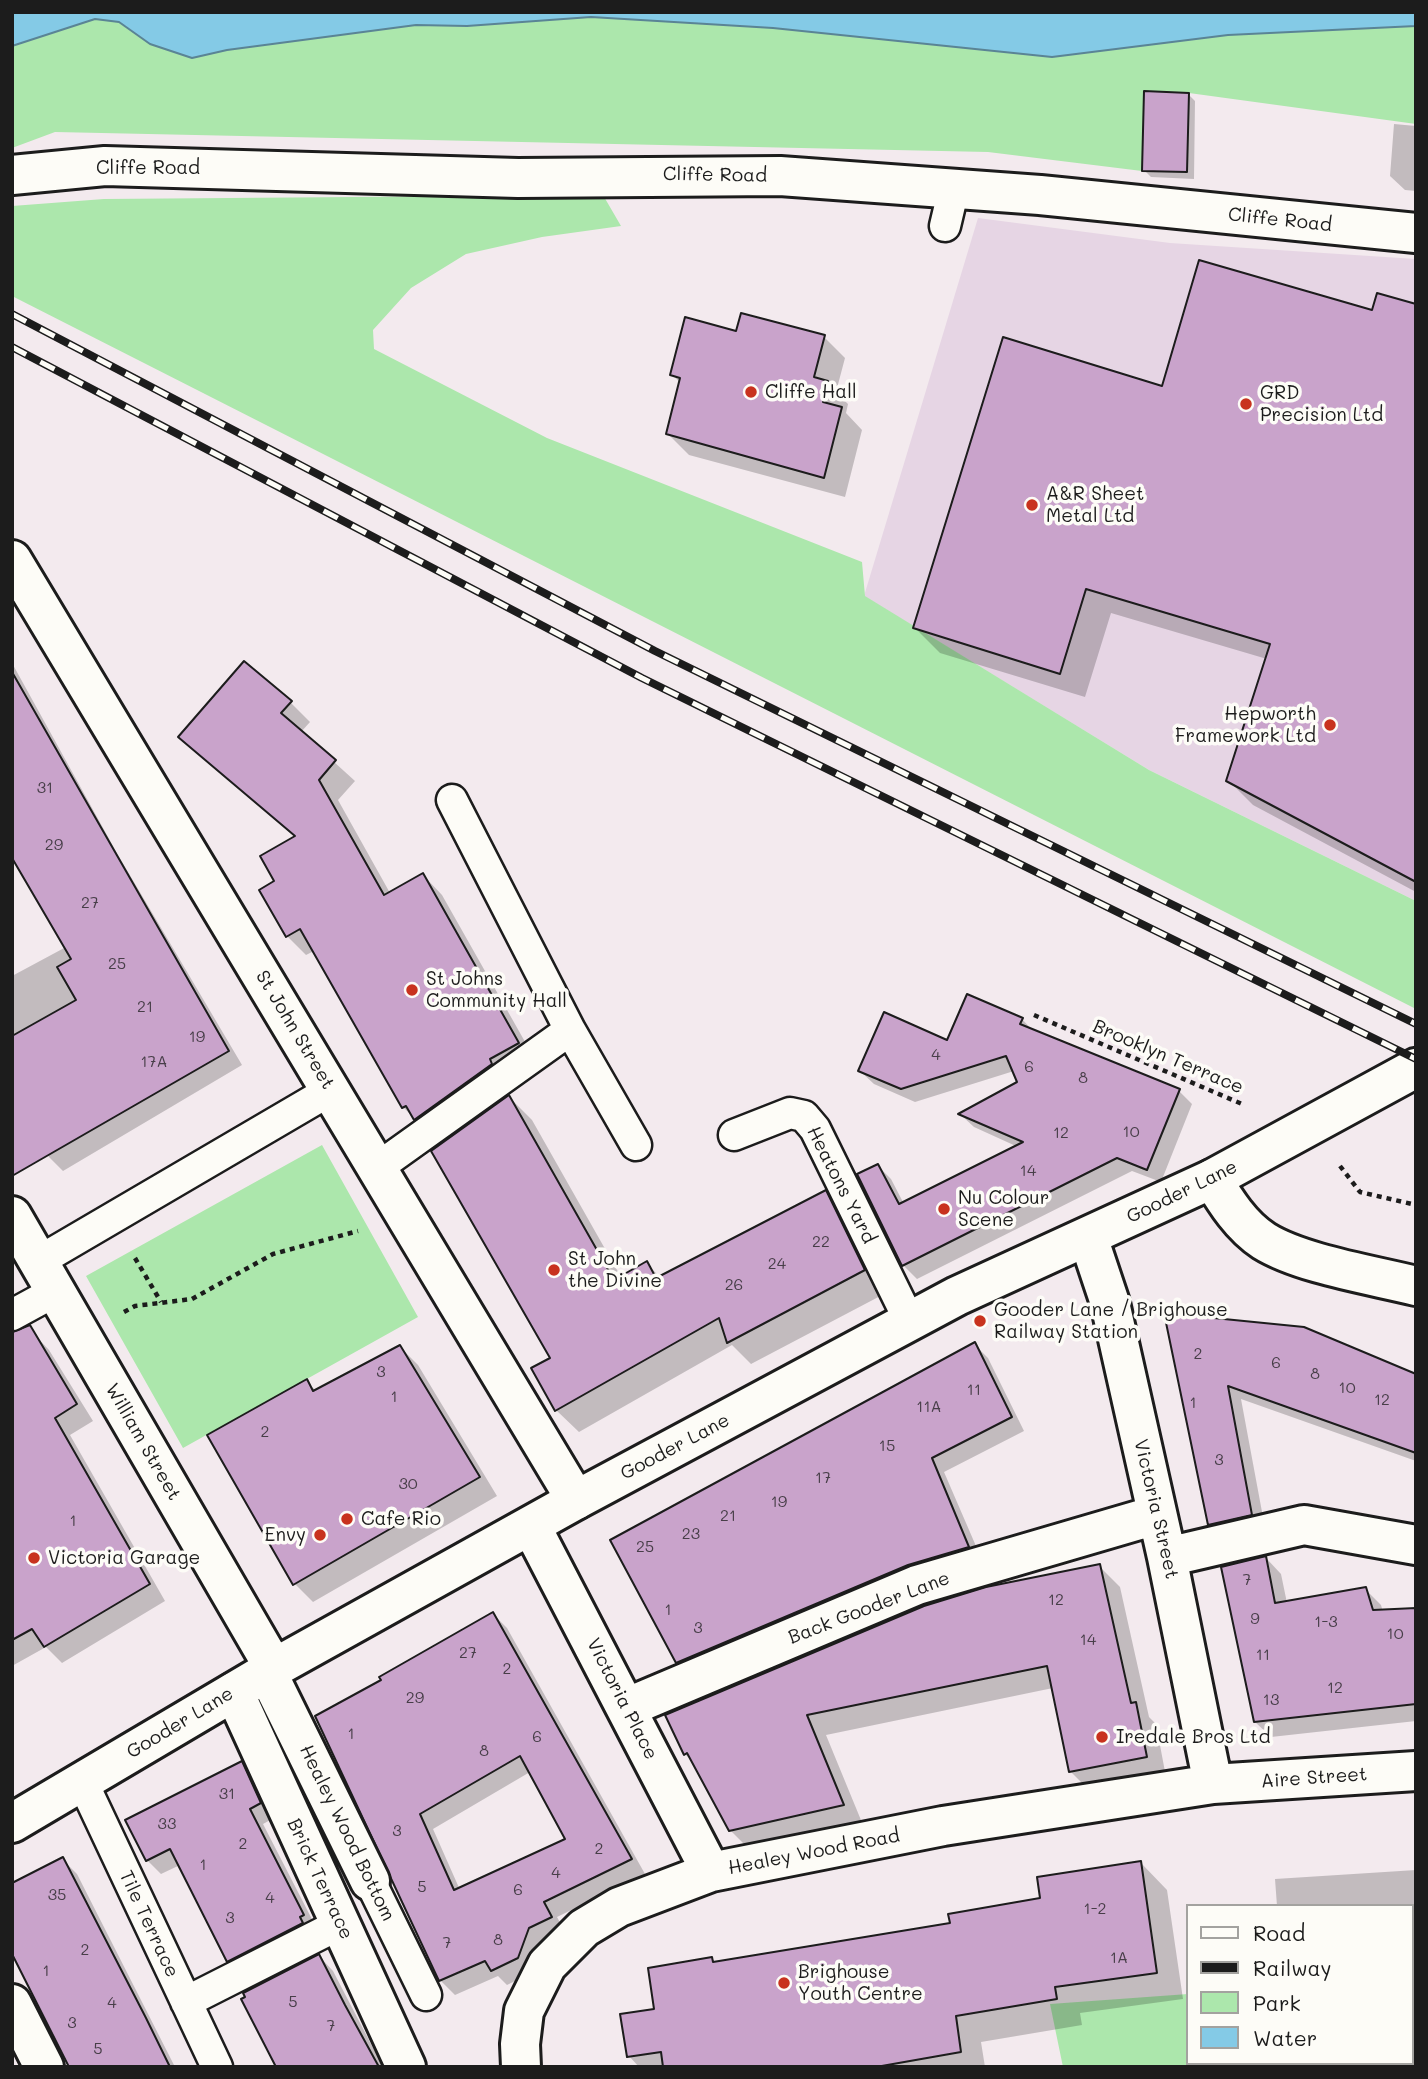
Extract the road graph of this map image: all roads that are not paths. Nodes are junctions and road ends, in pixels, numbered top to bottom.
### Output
1 (12, 175) edge
2 (954, 188) junction
3 (945, 226) dead end
4 (1416, 233) edge
5 (12, 560) edge
6 (452, 800) dead end
7 (570, 1030) junction
8 (1416, 1068) edge
9 (331, 1090) junction
10 (734, 1135) dead end
11 (636, 1144) dead end
12 (377, 1168) junction
13 (1212, 1179) junction
14 (12, 1216) edge
15 (1088, 1237) junction
16 (47, 1276) junction
17 (1416, 1286) edge
18 (12, 1315) edge
19 (910, 1322) junction
20 (576, 1500) junction
21 (1156, 1515) junction
22 (531, 1526) junction
23 (1416, 1545) edge
24 (1167, 1557) junction
25 (271, 1670) junction
26 (234, 1692) junction
27 (628, 1707) junction
28 (1416, 1771) edge
29 (82, 1781) junction
30 (1213, 1784) junction
31 (12, 1823) edge
32 (711, 1872) junction
33 (370, 1881) joint
34 (341, 1924) junction
35 (426, 1995) dead end
36 (186, 2002) junction
37 (12, 2004) edge
38 (44, 2067) edge
39 (217, 2067) edge
40 (406, 2067) edge
41 (521, 2067) edge

1 - 2 street, Cliffe Road
2 - 3 lane
2 - 4 street, Cliffe Road
5 - 9 street, St John Street
6 - 7 lane
7 - 11 lane
7 - 12 lane
8 - 13 street, Gooder Lane
9 - 12 street, St John Street
9 - 16 lane
10 - 19 lane, Heatons Yard
12 - 20 street, St John Street
13 - 15 street, Gooder Lane
13 - 17 street
14 - 16 street, William Street
15 - 19 street, Gooder Lane
15 - 21 street, Victoria Street
16 - 18 lane
16 - 25 street, William Street
19 - 20 street, Gooder Lane
20 - 22 street, Gooder Lane
21 - 24 street, Victoria Street
21 - 27 street, Back Gooder Lane
22 - 25 street, Gooder Lane
22 - 27 street, Victoria Place
23 - 24 street
24 - 30 street, Victoria Street
25 - 26 street, Gooder Lane
25 - 33 street, Healey Wood Bottom
26 - 29 street, Gooder Lane
26 - 34 street, Brick Terrace
27 - 32 street, Victoria Place
28 - 30 street, Aire Street
29 - 31 street, Gooder Lane
29 - 36 lane, Tile Terrace
30 - 32 street, Healey Wood Road
32 - 41 street, Healey Wood Road
33 - 35 lane, Healey Wood Bottom
34 - 36 lane
34 - 40 street, Brick Terrace
36 - 39 lane, Tile Terrace
37 - 38 street

